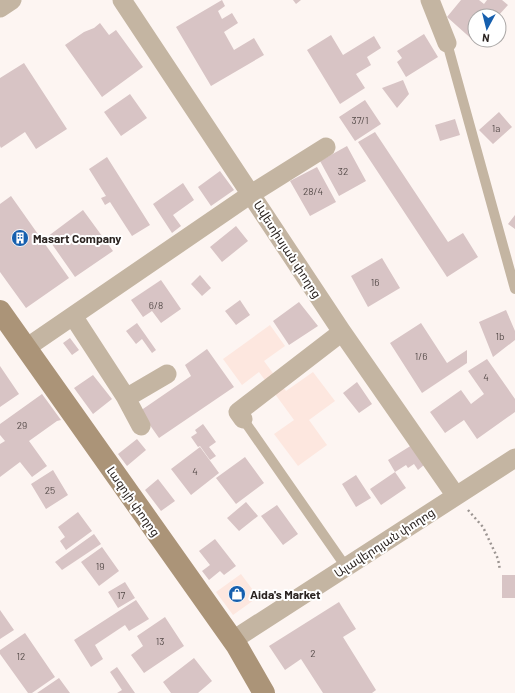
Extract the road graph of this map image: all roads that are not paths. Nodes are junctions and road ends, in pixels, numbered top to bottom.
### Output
1 (12, 0) edge
2 (122, 0) edge
3 (430, 0) edge
4 (0, 8) edge
5 (447, 43) joint
6 (326, 147) dead end
7 (252, 194) junction
8 (515, 289) edge
9 (0, 311) edge
10 (73, 316) junction
11 (342, 332) junction
12 (26, 348) junction
13 (167, 374) dead end
14 (126, 398) junction
15 (243, 419) joint
16 (141, 426) dead end
17 (515, 458) edge
18 (456, 496) junction
19 (346, 567) junction
20 (233, 640) junction
21 (264, 693) edge

1 - 4 street
2 - 7 street, Ավետիսյան փողոց
3 - 5 street
5 - 8 lane
6 - 7 street
7 - 10 street
7 - 11 street, Ավետիսյան փողոց
9 - 12 street, Լազոյի փողոց
10 - 12 street
10 - 14 street
11 - 15 street
11 - 18 street, Ավետիսյան փողոց
12 - 20 street, Լազոյի փողոց
13 - 14 street
14 - 16 street
15 - 19 lane
17 - 18 street, Ալավերդյան փողոց
18 - 19 street, Ալավերդյան փողոց
19 - 20 street, Ալավերդյան փողոց
20 - 21 street, Լազոյի փողոց

